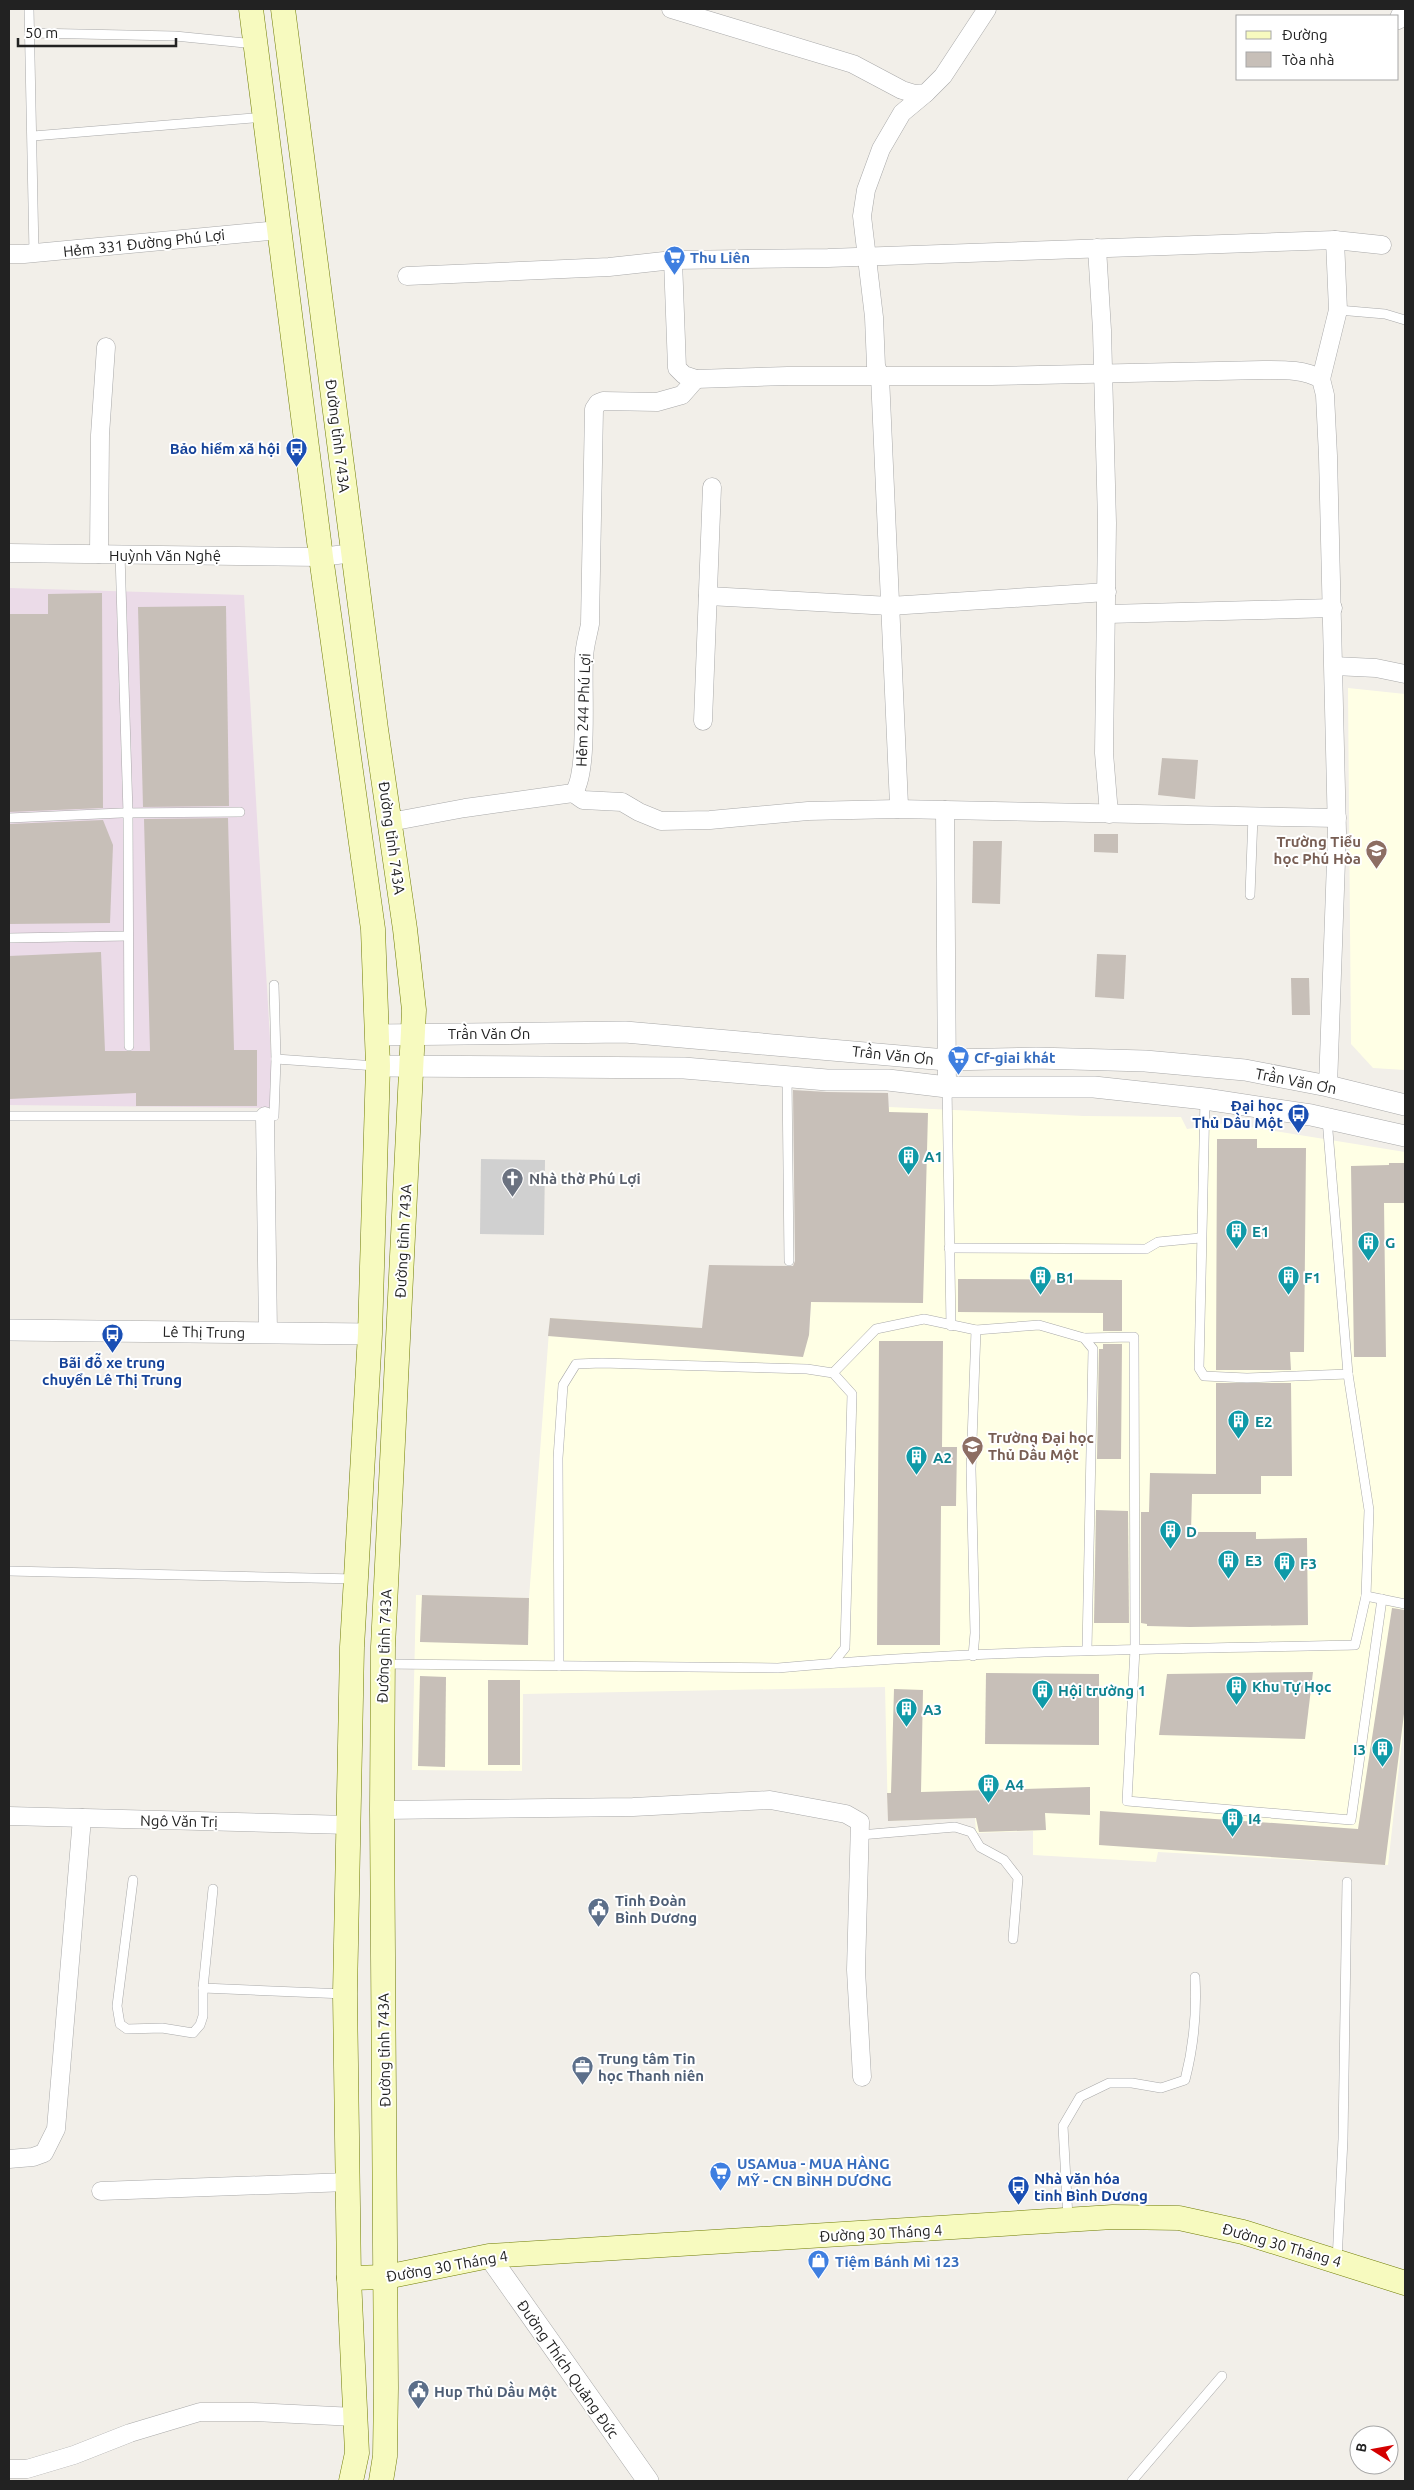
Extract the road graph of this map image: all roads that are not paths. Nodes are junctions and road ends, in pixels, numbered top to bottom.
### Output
1 (29, 9) edge
2 (251, 9) edge
3 (283, 9) edge
4 (671, 9) edge
5 (987, 9) edge
6 (31, 33) junction
7 (256, 44) junction
8 (926, 93) junction
9 (265, 117) junction
10 (33, 136) junction
11 (279, 230) junction
12 (1335, 240) junction
13 (1382, 245) dead end
14 (1098, 248) junction
15 (9, 254) edge
16 (34, 254) junction
17 (866, 256) junction
18 (673, 260) junction
19 (407, 276) dead end
20 (1338, 310) junction
21 (1405, 320) edge
22 (106, 347) dead end
23 (1102, 374) junction
24 (880, 376) junction
25 (696, 379) junction
26 (1321, 379) junction
27 (712, 487) dead end
28 (9, 553) edge
29 (353, 553) junction
30 (99, 554) junction
31 (120, 554) junction
32 (321, 557) junction
33 (1107, 592) junction
34 (708, 596) junction
35 (890, 606) junction
36 (1333, 608) junction
37 (1108, 614) junction
38 (1334, 666) junction
39 (1405, 674) edge
40 (703, 721) dead end
41 (572, 793) junction
42 (897, 809) junction
43 (945, 810) junction
44 (240, 812) dead end
45 (128, 813) junction
46 (1109, 814) junction
47 (1253, 816) junction
48 (9, 818) edge
49 (1337, 818) junction
50 (390, 822) junction
51 (1250, 895) dead end
52 (128, 936) junction
53 (9, 938) edge
54 (274, 985) dead end
55 (413, 1034) junction
56 (377, 1035) junction
57 (129, 1046) dead end
58 (276, 1059) junction
59 (946, 1060) junction
60 (412, 1065) junction
61 (378, 1066) junction
62 (787, 1076) junction
63 (1328, 1086) junction
64 (947, 1087) junction
65 (1205, 1099) junction
66 (1405, 1105) edge
67 (9, 1116) edge
68 (265, 1116) junction
69 (1327, 1119) junction
70 (1405, 1136) edge
71 (1200, 1238) junction
72 (949, 1248) junction
73 (789, 1261) dead end
74 (950, 1326) junction
75 (9, 1330) edge
76 (976, 1330) junction
77 (268, 1333) junction
78 (398, 1333) junction
79 (370, 1334) junction
80 (1084, 1338) junction
81 (834, 1373) junction
82 (1348, 1374) junction
83 (9, 1571) edge
84 (356, 1579) junction
85 (1366, 1596) junction
86 (1382, 1599) junction
87 (1405, 1604) edge
88 (1135, 1649) junction
89 (1087, 1650) junction
90 (973, 1656) junction
91 (833, 1663) junction
92 (383, 1664) junction
93 (559, 1666) junction
94 (382, 1810) junction
95 (9, 1816) edge
96 (82, 1818) junction
97 (349, 1825) junction
98 (860, 1836) junction
99 (134, 1880) dead end
100 (1346, 1882) dead end
101 (213, 1889) dead end
102 (1014, 1939) dead end
103 (1195, 1977) dead end
104 (203, 1988) junction
105 (345, 1994) junction
106 (862, 2077) dead end
107 (9, 2159) edge
108 (348, 2182) junction
109 (101, 2191) dead end
110 (1068, 2221) junction
111 (489, 2256) junction
112 (1337, 2261) junction
113 (386, 2277) junction
114 (349, 2278) junction
115 (1405, 2283) edge
116 (1222, 2376) dead end
117 (355, 2417) junction
118 (9, 2469) edge
119 (351, 2481) edge
120 (381, 2481) edge
121 (648, 2481) edge
122 (1132, 2481) edge

1 - 6 lane
2 - 7 main road, Đường tỉnh 743A
3 - 29 main road, Đường tỉnh 743A
4 - 8 street
5 - 8 street
6 - 7 lane
6 - 10 lane
7 - 9 main road, Đường tỉnh 743A
8 - 17 street
9 - 10 lane
9 - 11 main road, Đường tỉnh 743A
10 - 16 lane
11 - 16 street, Hẻm 331 Đường Phú Lợi
11 - 32 main road, Đường tỉnh 743A
12 - 13 street
12 - 14 street
12 - 20 street
14 - 17 street
14 - 23 street
15 - 16 street, Hẻm 331 Đường Phú Lợi
17 - 18 street
17 - 24 street
18 - 19 street
18 - 25 street
20 - 21 lane
20 - 26 street
22 - 30 street
23 - 24 street
23 - 26 street
23 - 33 street
24 - 25 street
24 - 35 street
25 - 41 street, Hẻm 244 Phú Lợi
26 - 36 street
27 - 34 street
28 - 30 street, Huỳnh Văn Nghệ
29 - 32 street, Huỳnh Văn Nghệ
29 - 50 main road, Đường tỉnh 743A
30 - 31 street, Huỳnh Văn Nghệ
31 - 32 street, Huỳnh Văn Nghệ
31 - 45 lane
32 - 56 main road, Đường tỉnh 743A
33 - 35 street
33 - 37 street
34 - 35 street
34 - 40 street
35 - 42 street
36 - 37 street
36 - 38 street
37 - 46 street
38 - 39 street
38 - 49 street
41 - 42 street
41 - 50 street
42 - 43 street
43 - 46 street
43 - 59 street
44 - 45 lane
45 - 48 lane
45 - 52 lane
46 - 47 street
47 - 49 street
47 - 51 lane
49 - 63 street
50 - 55 main road, Đường tỉnh 743A
52 - 53 lane
52 - 57 lane
54 - 58 lane
55 - 56 street, Trần Văn Ơn
55 - 59 street, Trần Văn Ơn
55 - 60 main road, Đường tỉnh 743A
56 - 61 main road, Đường tỉnh 743A
58 - 61 lane
58 - 68 lane
59 - 63 street, Trần Văn Ơn
59 - 64 street
60 - 61 street, Trần Văn Ơn
60 - 62 street, Trần Văn Ơn
60 - 78 main road, Đường tỉnh 743A
61 - 79 main road, Đường tỉnh 743A
62 - 64 street, Trần Văn Ơn
62 - 73 lane
63 - 66 street, Trần Văn Ơn
64 - 65 street, Trần Văn Ơn
64 - 72 lane
65 - 69 street, Trần Văn Ơn
65 - 71 lane
67 - 68 lane
68 - 77 street
69 - 70 street, Trần Văn Ơn
69 - 82 lane
71 - 72 lane
71 - 82 lane
72 - 74 lane
74 - 76 lane
74 - 81 lane
75 - 77 street, Lê Thị Trung
76 - 80 lane
76 - 90 lane
77 - 79 street, Lê Thị Trung
78 - 79 street, Lê Thị Trung
78 - 92 main road, Đường tỉnh 743A
79 - 84 main road, Đường tỉnh 743A
80 - 88 lane
80 - 89 lane
81 - 91 lane
81 - 93 lane
82 - 85 lane
83 - 84 lane
84 - 97 main road, Đường tỉnh 743A
85 - 86 lane
85 - 88 lane
86 - 87 lane
86 - 88 lane
88 - 89 lane
89 - 90 lane
90 - 91 lane
91 - 93 lane
92 - 93 lane
92 - 94 main road, Đường tỉnh 743A
94 - 98 street
94 - 113 main road, Đường tỉnh 743A
95 - 96 street, Ngô Văn Trị
96 - 97 street, Ngô Văn Trị
96 - 107 street
97 - 105 main road, Đường tỉnh 743A
98 - 102 lane
98 - 106 street
99 - 104 lane
100 - 112 lane
101 - 104 lane
103 - 110 lane
104 - 105 lane
105 - 108 main road, Đường tỉnh 743A
108 - 109 street
108 - 114 main road, Đường tỉnh 743A
110 - 111 main road, Đường 30 Tháng 4
110 - 112 main road, Đường 30 Tháng 4
111 - 113 main road, Đường 30 Tháng 4
111 - 121 street, Đường Thích Quảng Đức
112 - 115 main road, Đường 30 Tháng 4
113 - 114 main road, Đường 30 Tháng 4
113 - 120 main road, Đường tỉnh 743A
114 - 117 main road, Đường tỉnh 743A
116 - 122 lane
117 - 118 street
117 - 119 main road, Đường tỉnh 743A

